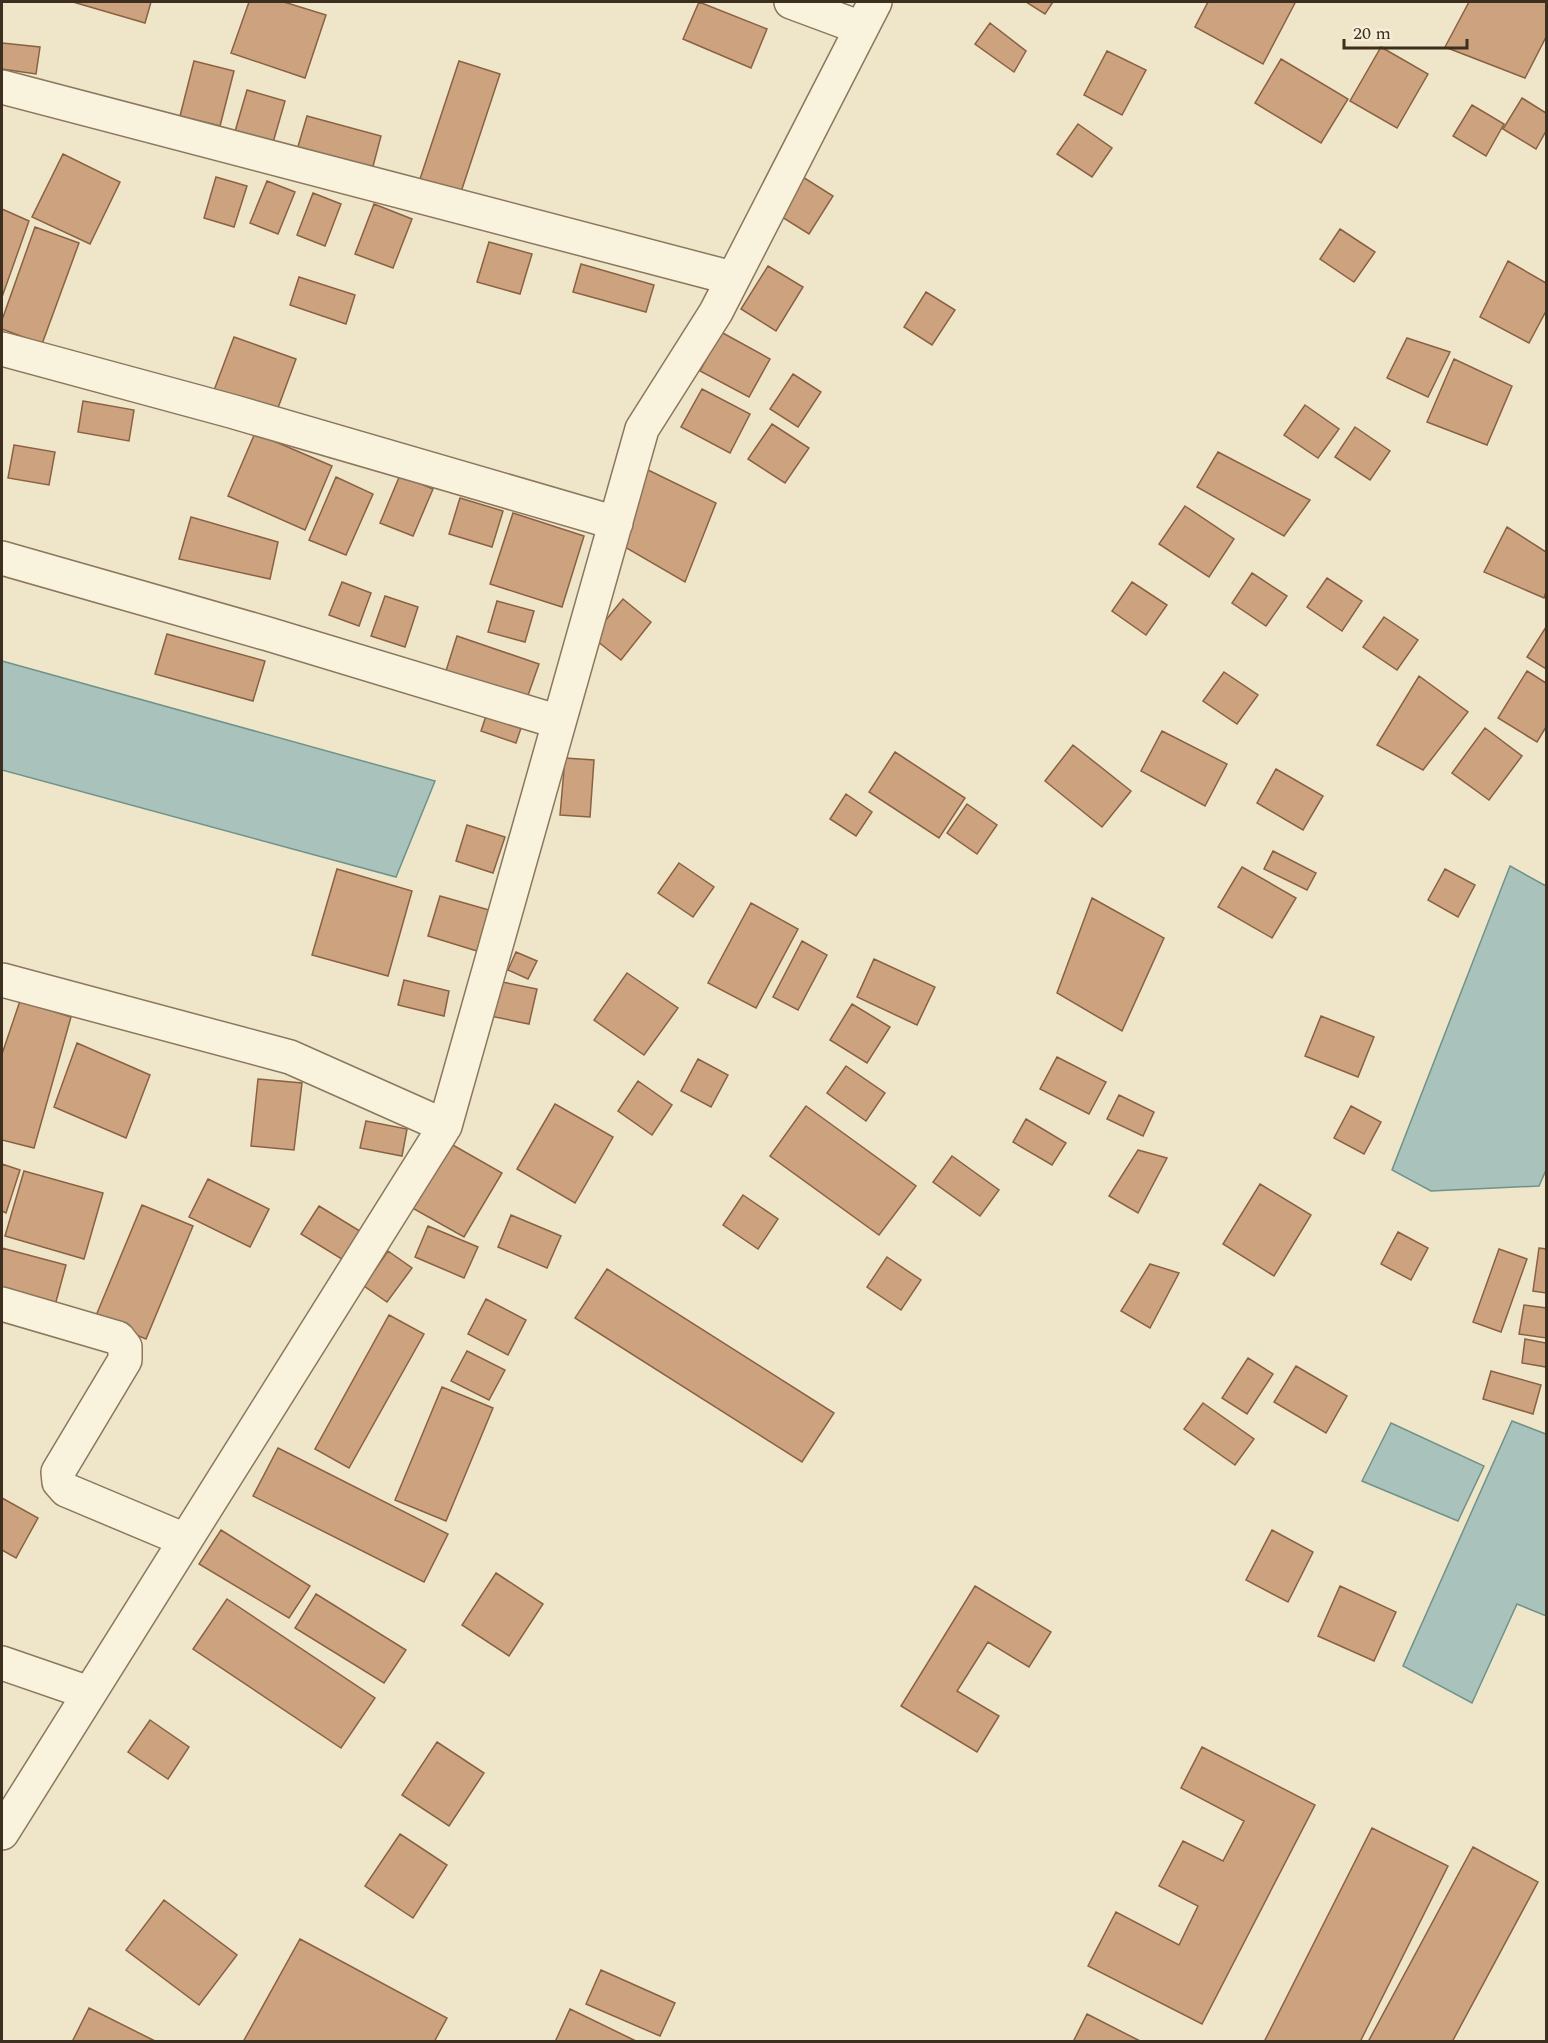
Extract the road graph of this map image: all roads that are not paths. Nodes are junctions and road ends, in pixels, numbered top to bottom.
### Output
1 (791, 2) edge
2 (868, 15) edge
3 (2, 87) edge
4 (732, 278) junction
5 (2, 349) edge
6 (616, 523) junction
7 (2, 558) edge
8 (559, 722) junction
9 (2, 980) edge
10 (446, 1126) junction
11 (2, 1304) edge
12 (185, 1540) junction
13 (2, 1663) edge
14 (89, 1693) junction
15 (2, 1833) edge

1 - 2 street
2 - 4 street
3 - 4 street
4 - 6 street
5 - 6 street
6 - 8 street
7 - 8 street
8 - 10 street
9 - 10 street
10 - 12 street
11 - 12 street
12 - 14 street
13 - 14 street
14 - 15 street

